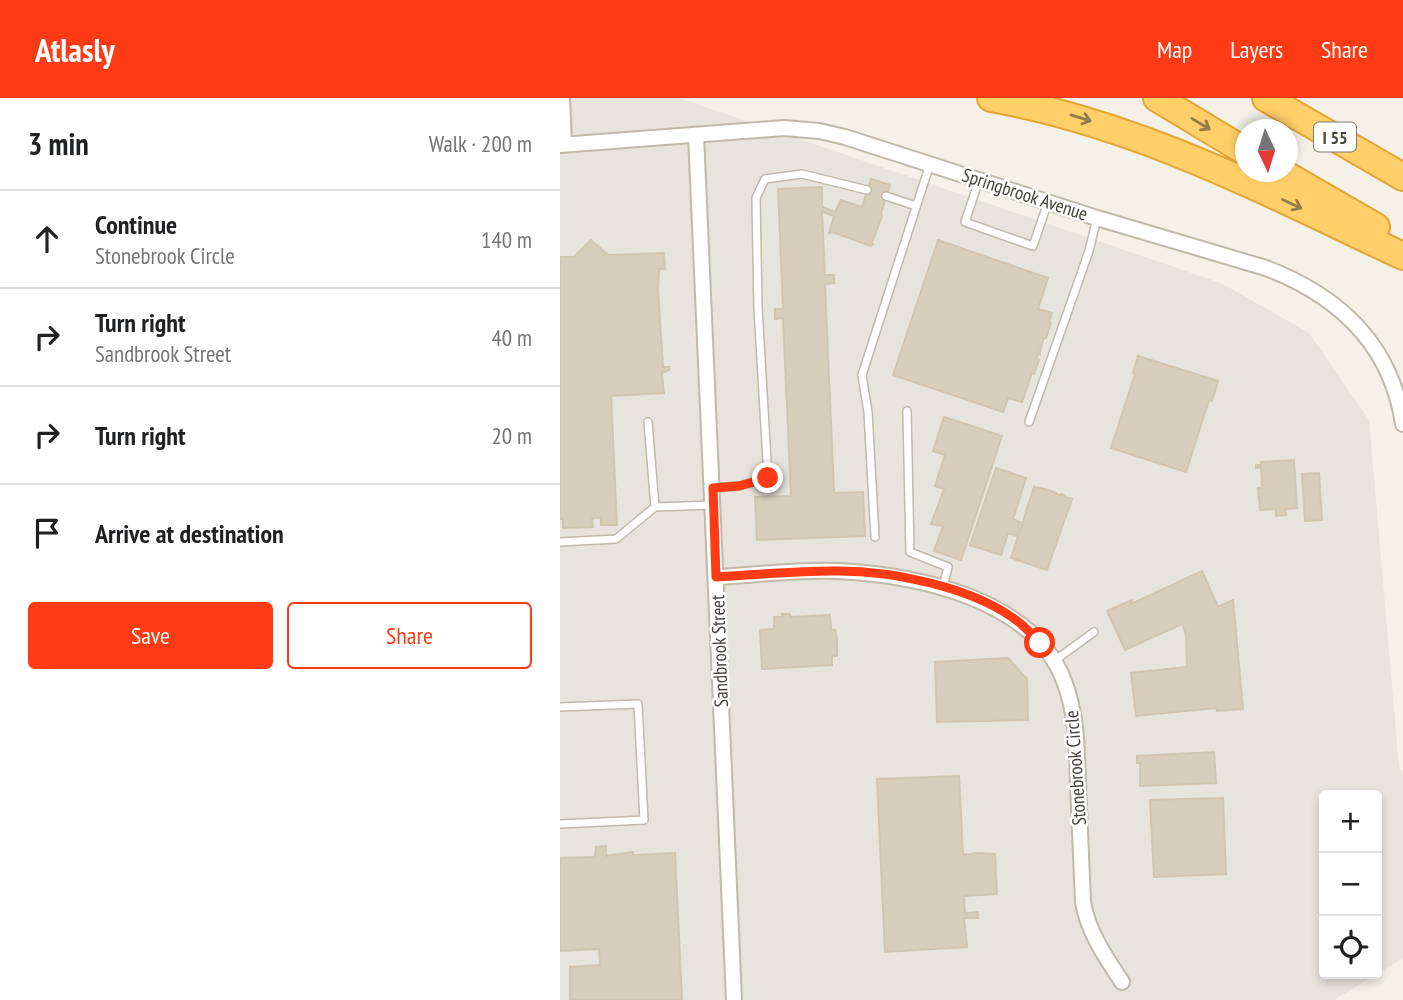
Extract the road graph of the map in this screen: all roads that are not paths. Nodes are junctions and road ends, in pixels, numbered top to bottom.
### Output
1 (562, 98) edge
2 (991, 98) edge
3 (1157, 98) edge
4 (1266, 98) edge
5 (696, 135) junction
6 (562, 144) edge
7 (1235, 144) edge
8 (930, 163) junction
9 (1403, 177) edge
10 (979, 179) junction
11 (1298, 182) edge
12 (867, 190) dead end
13 (886, 196) dead end
14 (1049, 202) junction
15 (916, 206) junction
16 (1097, 218) junction
17 (1403, 243) edge
18 (1403, 256) edge
19 (907, 411) dead end
20 (648, 422) dead end
21 (1029, 422) dead end
22 (1403, 424) edge
23 (713, 488) junction
24 (713, 505) junction
25 (655, 507) junction
26 (875, 537) dead end
27 (560, 542) edge
28 (716, 577) junction
29 (943, 588) junction
30 (1094, 632) dead end
31 (1054, 661) junction
32 (560, 707) edge
33 (560, 824) edge
34 (1122, 982) dead end
35 (734, 1000) edge

1 - 6 street, Springbrook Avenue
2 -> 18 highway
3 -> 7 highway
4 - 9 highway, I 55
5 - 6 street, Springbrook Avenue
5 - 8 street, Springbrook Avenue
5 - 23 street, Sandbrook Street
8 - 10 street, Springbrook Avenue
8 - 15 lane
10 - 14 street, Springbrook Avenue
10 - 14 lane
11 - 17 highway
12 - 23 lane
13 - 15 lane
14 - 16 street, Springbrook Avenue
15 - 26 lane
16 - 21 lane
16 - 22 street, Springbrook Avenue
19 - 29 lane
20 - 25 lane
23 - 24 street, Sandbrook Street
24 - 25 lane
24 - 28 street, Sandbrook Street
25 - 27 lane
28 - 29 street, Stonebrook Circle
28 - 35 street, Sandbrook Street
29 - 31 street, Stonebrook Circle
30 - 31 lane
31 - 34 street, Stonebrook Circle
32 - 33 lane

